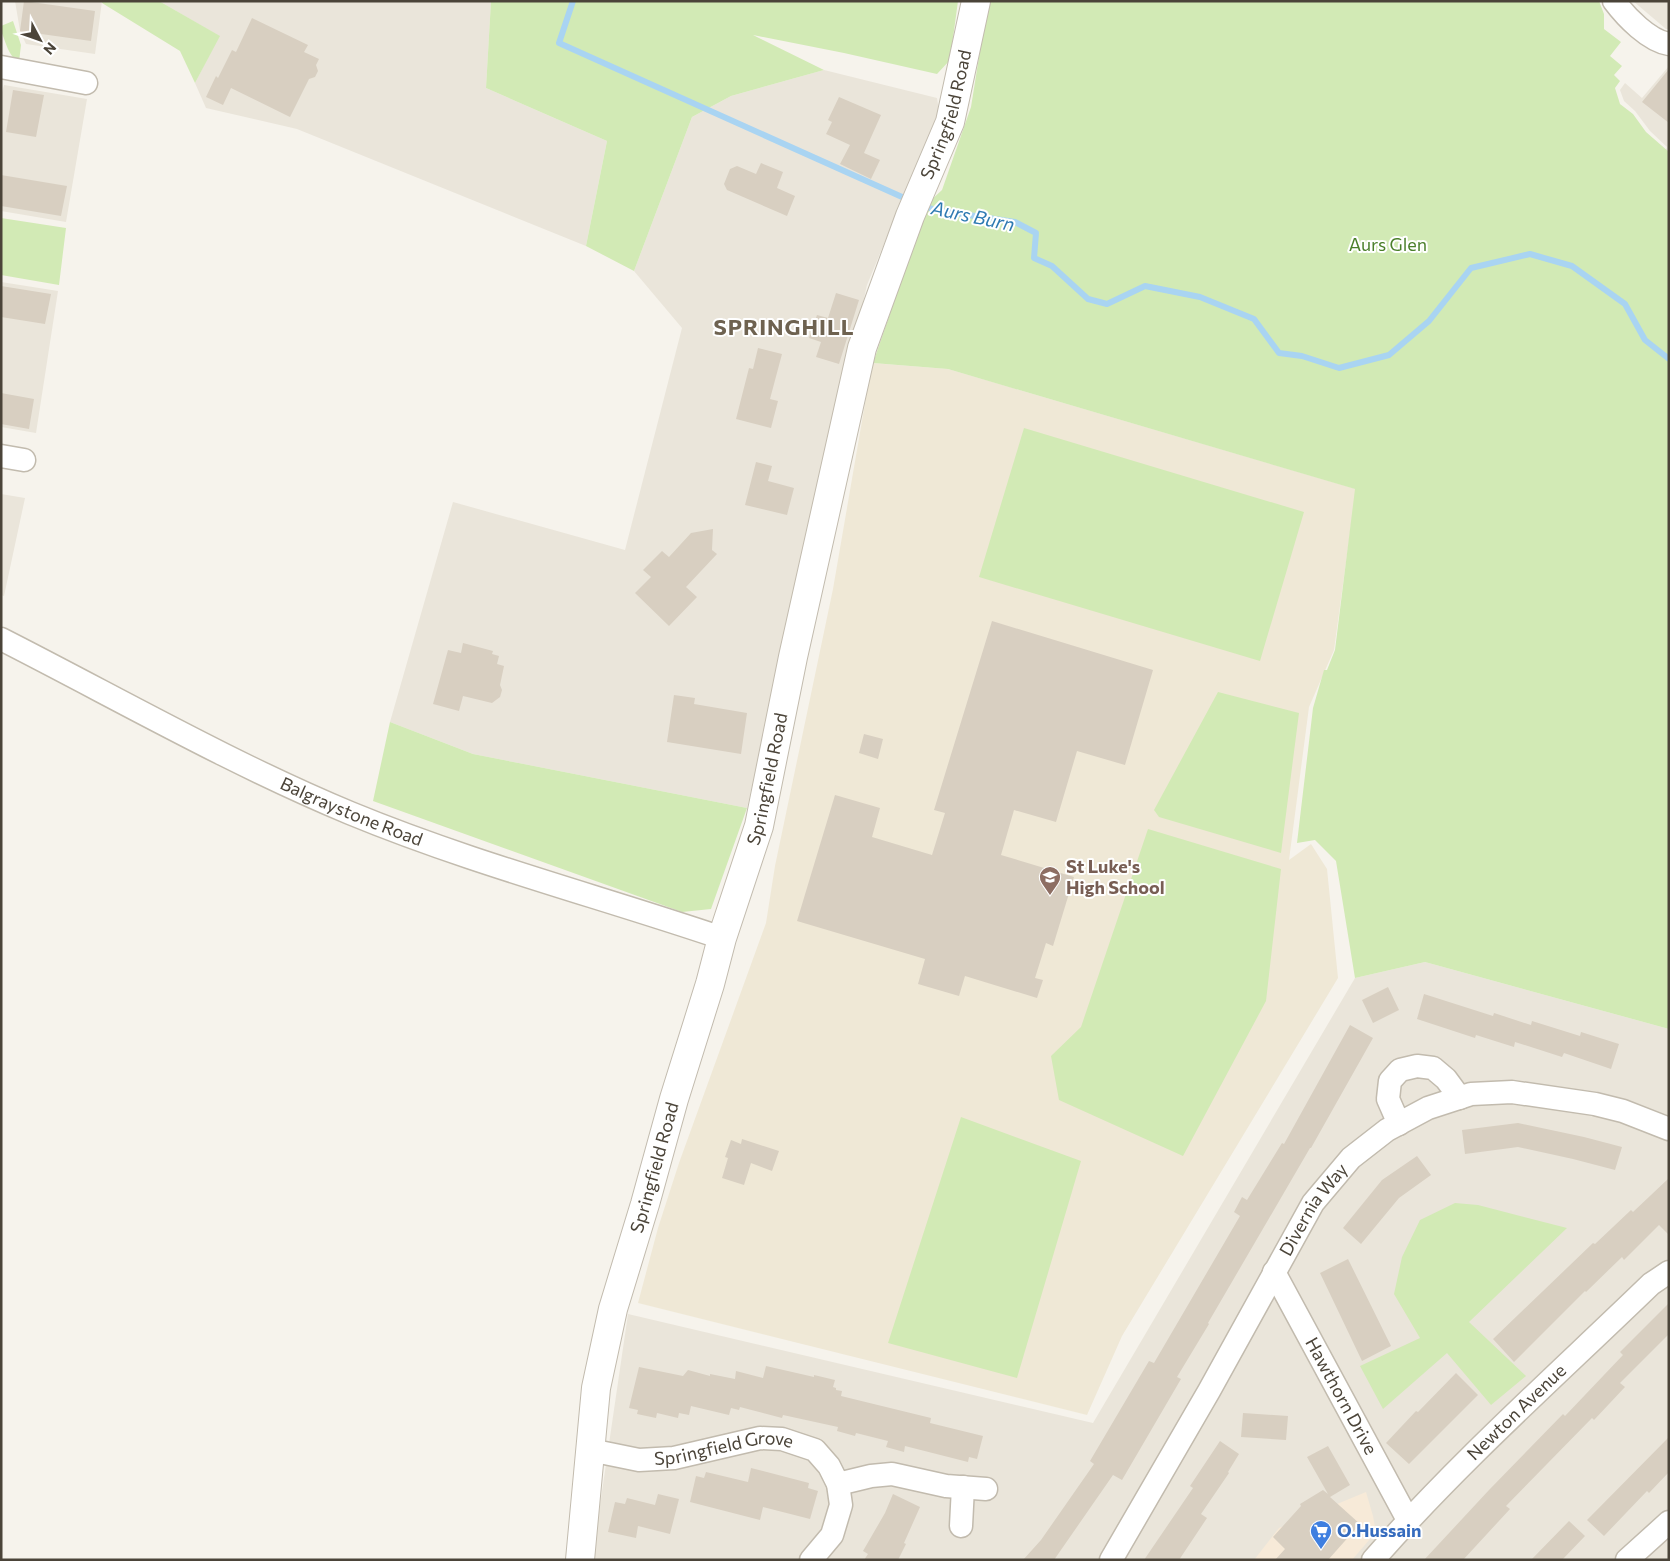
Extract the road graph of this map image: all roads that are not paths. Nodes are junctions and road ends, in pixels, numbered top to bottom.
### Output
1 (976, 1) edge
2 (1614, 1) edge
3 (1669, 44) edge
4 (1, 67) edge
5 (86, 83) dead end
6 (1, 456) edge
7 (24, 460) dead end
8 (1, 639) edge
9 (722, 938) junction
10 (1460, 1098) junction
11 (1399, 1124) junction
12 (1669, 1129) edge
13 (1274, 1272) junction
14 (1669, 1272) edge
15 (590, 1450) junction
16 (838, 1484) junction
17 (962, 1487) junction
18 (986, 1489) dead end
19 (1408, 1520) junction
20 (1669, 1522) edge
21 (961, 1526) dead end
22 (580, 1560) edge
23 (811, 1560) edge
24 (1111, 1560) edge
25 (1373, 1560) edge
26 (1627, 1560) edge

1 - 9 street, Springfield Road
2 - 3 street
4 - 5 street
6 - 7 street
8 - 9 street, Balgraystone Road
9 - 15 street, Springfield Road
10 - 11 street, Divernia Way
10 - 11 street
10 - 12 street, Divernia Way
11 - 13 street, Divernia Way
13 - 19 street, Hawthorn Drive
13 - 24 street, Divernia Way
14 - 19 street, Newton Avenue
15 - 16 street, Springfield Grove
15 - 22 street, Springfield Road
16 - 17 street
16 - 23 street, Springfield Grove
17 - 18 street
17 - 21 street
19 - 25 street, Newton Avenue
20 - 26 street

